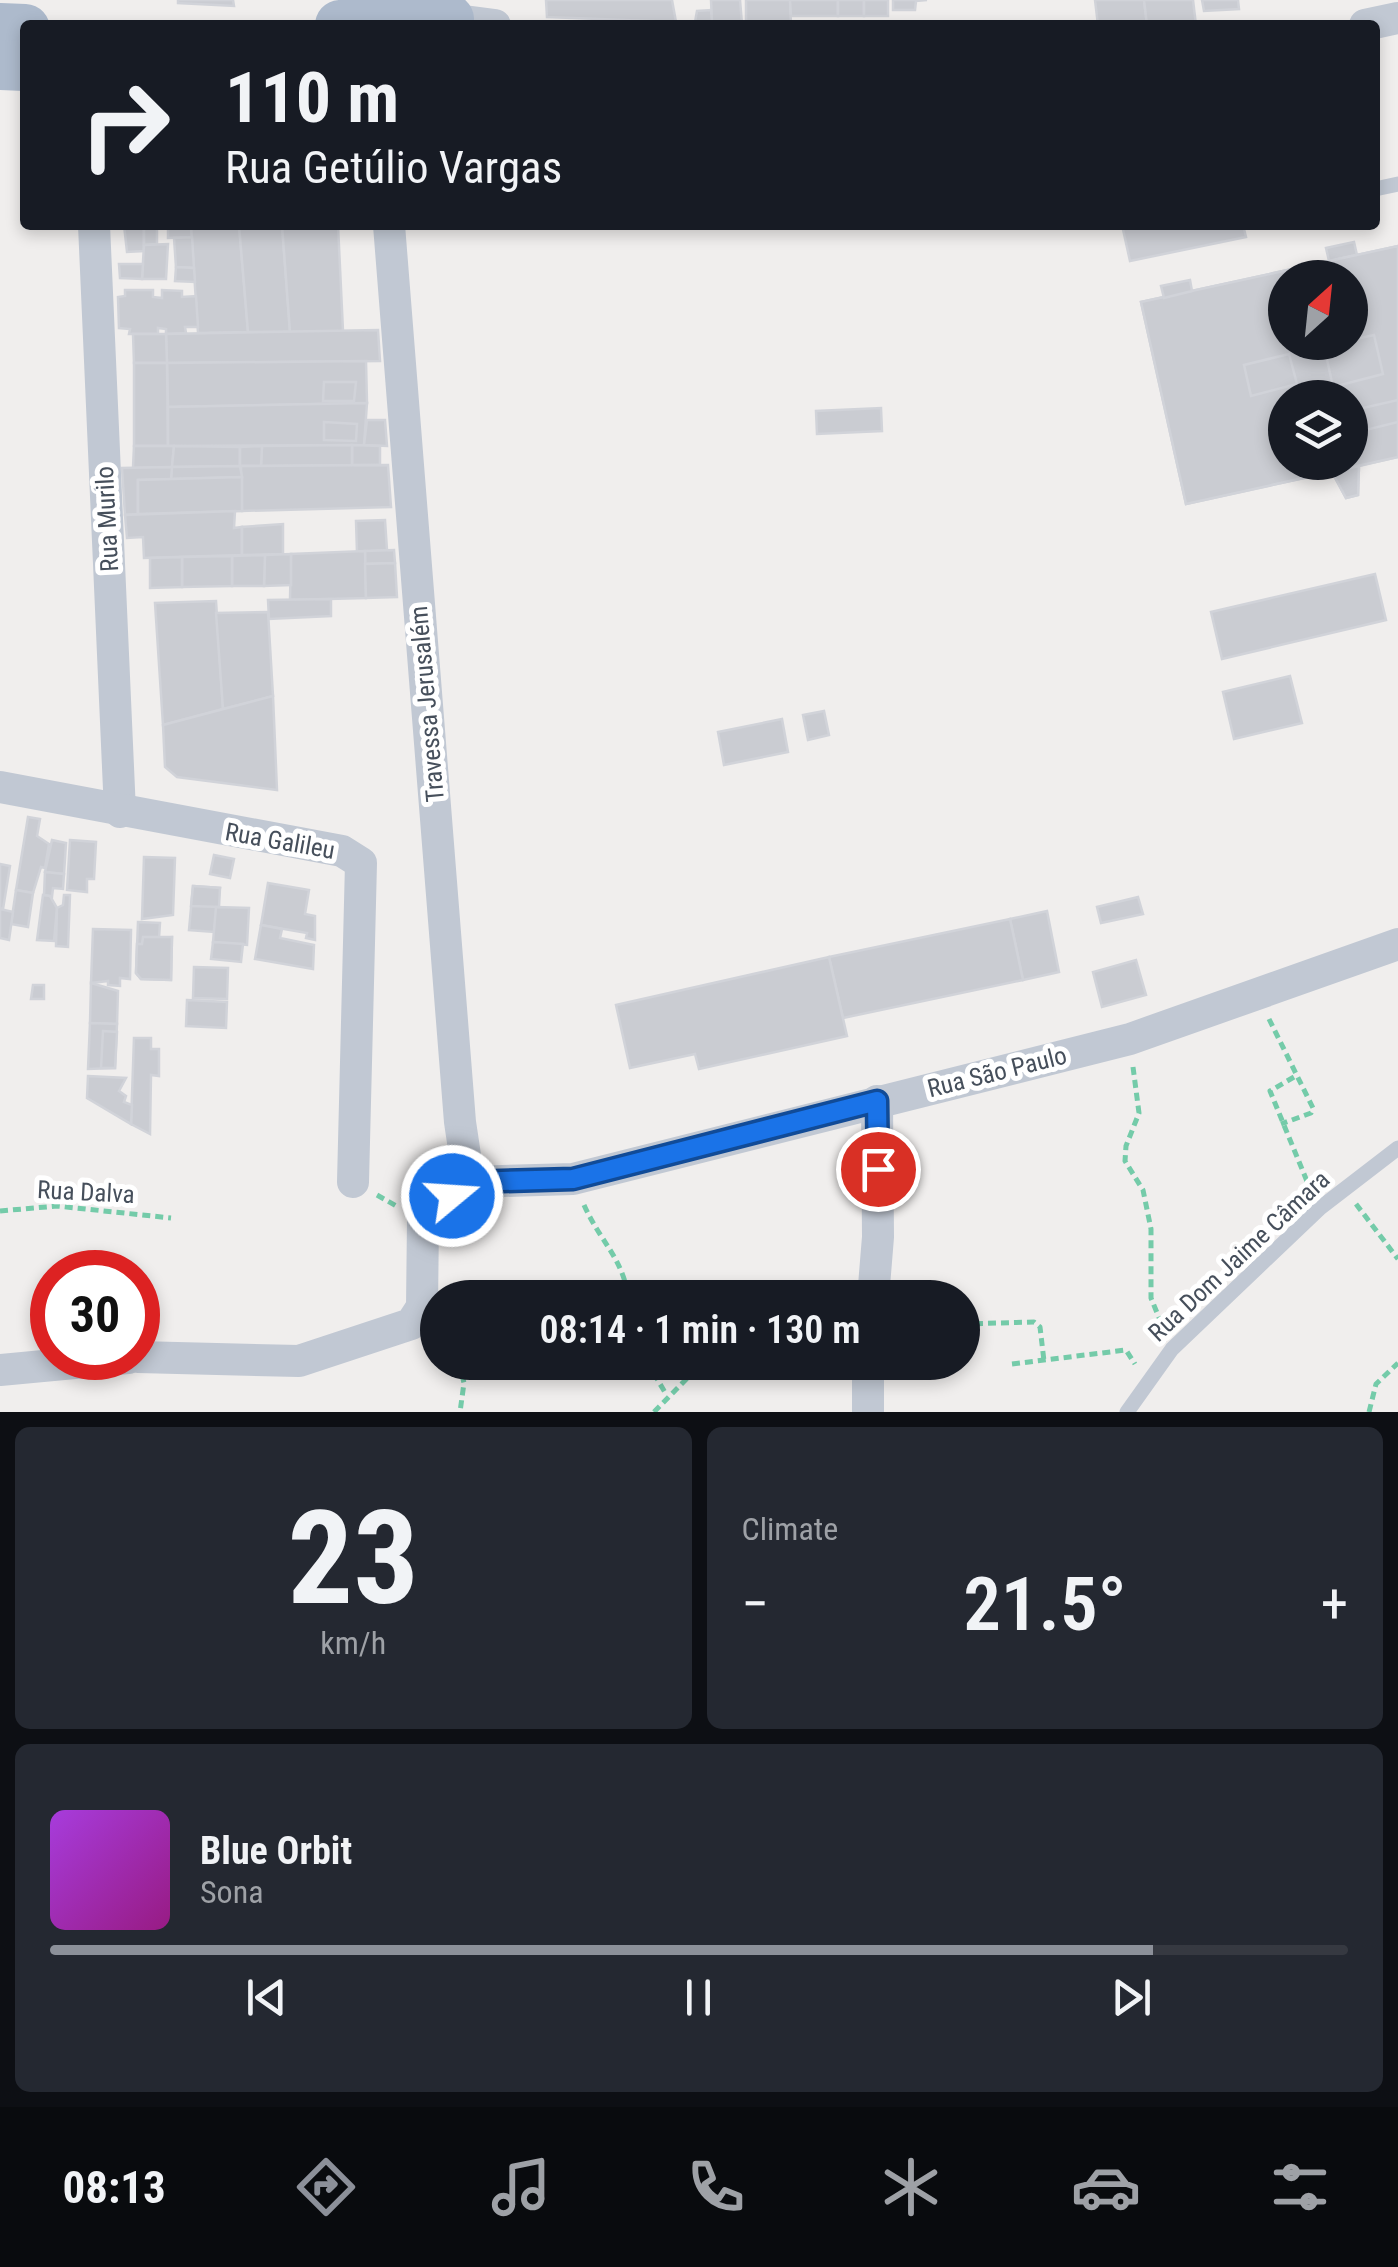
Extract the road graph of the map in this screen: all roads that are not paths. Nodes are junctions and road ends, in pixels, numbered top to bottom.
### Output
1 (464, 17) edge
2 (418, 20) edge
3 (94, 230) edge
4 (389, 230) edge
5 (0, 787) edge
6 (120, 812) junction
7 (1398, 944) edge
8 (877, 1101) junction
9 (1398, 1148) edge
10 (353, 1182) road end
11 (469, 1182) junction
12 (874, 1280) edge
13 (160, 1357) edge
14 (30, 1367) edge
15 (0, 1370) edge
16 (868, 1380) edge
17 (868, 1412) edge
18 (1127, 1412) edge

1 - 2 main road
3 - 6 street, Rua Murilo
4 - 11 street, Travessa Jerusalém
5 - 6 street, Rua Galileu
6 - 10 street, Rua Galileu
7 - 8 street, Rua São Paulo
8 - 11 street, Rua São Paulo
8 - 12 street
9 - 18 lane, Rua Dom Jaime Câmara
11 - 13 street
14 - 15 street
16 - 17 street

